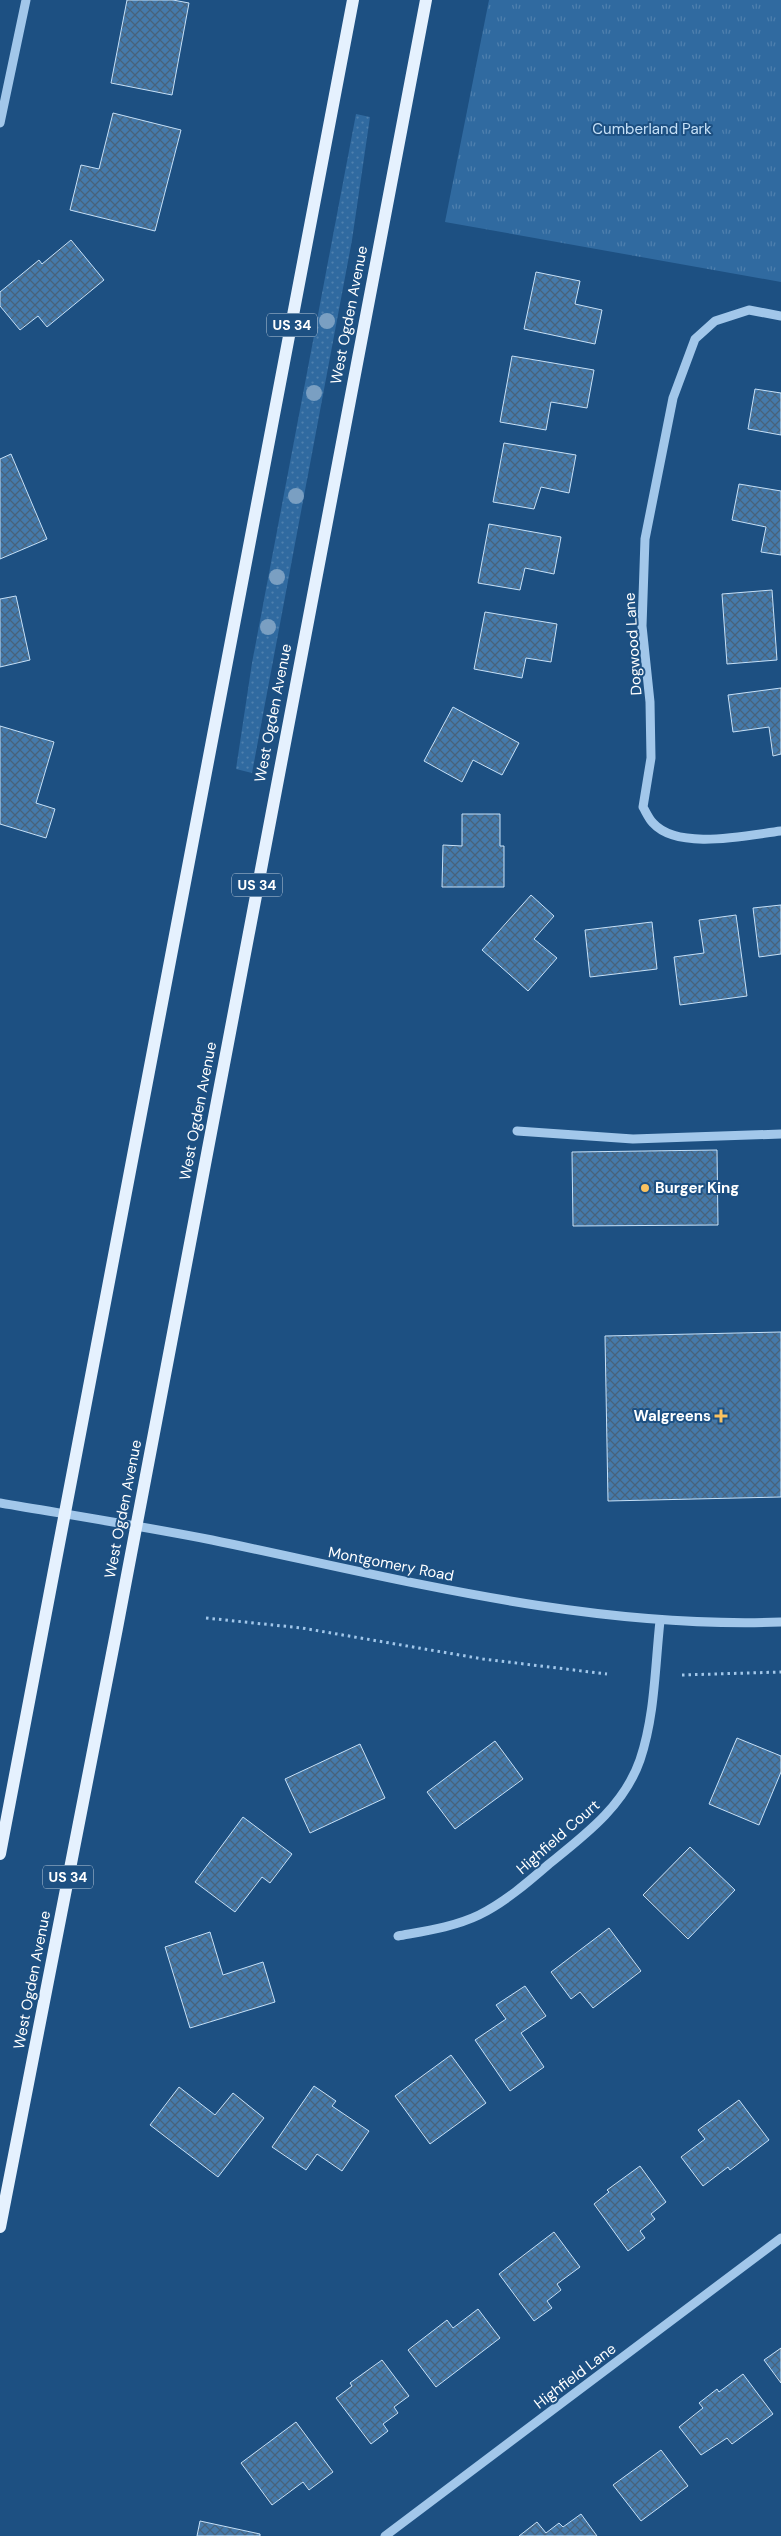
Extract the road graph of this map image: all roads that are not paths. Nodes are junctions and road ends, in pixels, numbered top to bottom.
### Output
1 (26, 0) edge
2 (354, 0) edge
3 (426, 0) edge
4 (0, 123) edge
5 (781, 316) edge
6 (781, 831) edge
7 (517, 1130) dead end
8 (781, 1134) edge
9 (0, 1503) edge
10 (66, 1515) junction
11 (136, 1527) junction
12 (660, 1621) junction
13 (781, 1622) edge
14 (0, 1854) edge
15 (398, 1936) dead end
16 (0, 2227) edge
17 (781, 2238) edge
18 (385, 2536) edge

1 - 4 street
2 - 10 main road, US 34
3 - 11 main road, West Ogden Avenue / US 34
5 - 6 street, Dogwood Lane
7 - 8 street
9 - 10 street, Montgomery Road
10 - 11 street, Montgomery Road
10 - 14 main road, US 34
11 - 12 street, Montgomery Road
11 - 16 main road, West Ogden Avenue / US 34
12 - 13 street, Montgomery Road
12 - 15 street, Highfield Court
17 - 18 street, Highfield Lane

